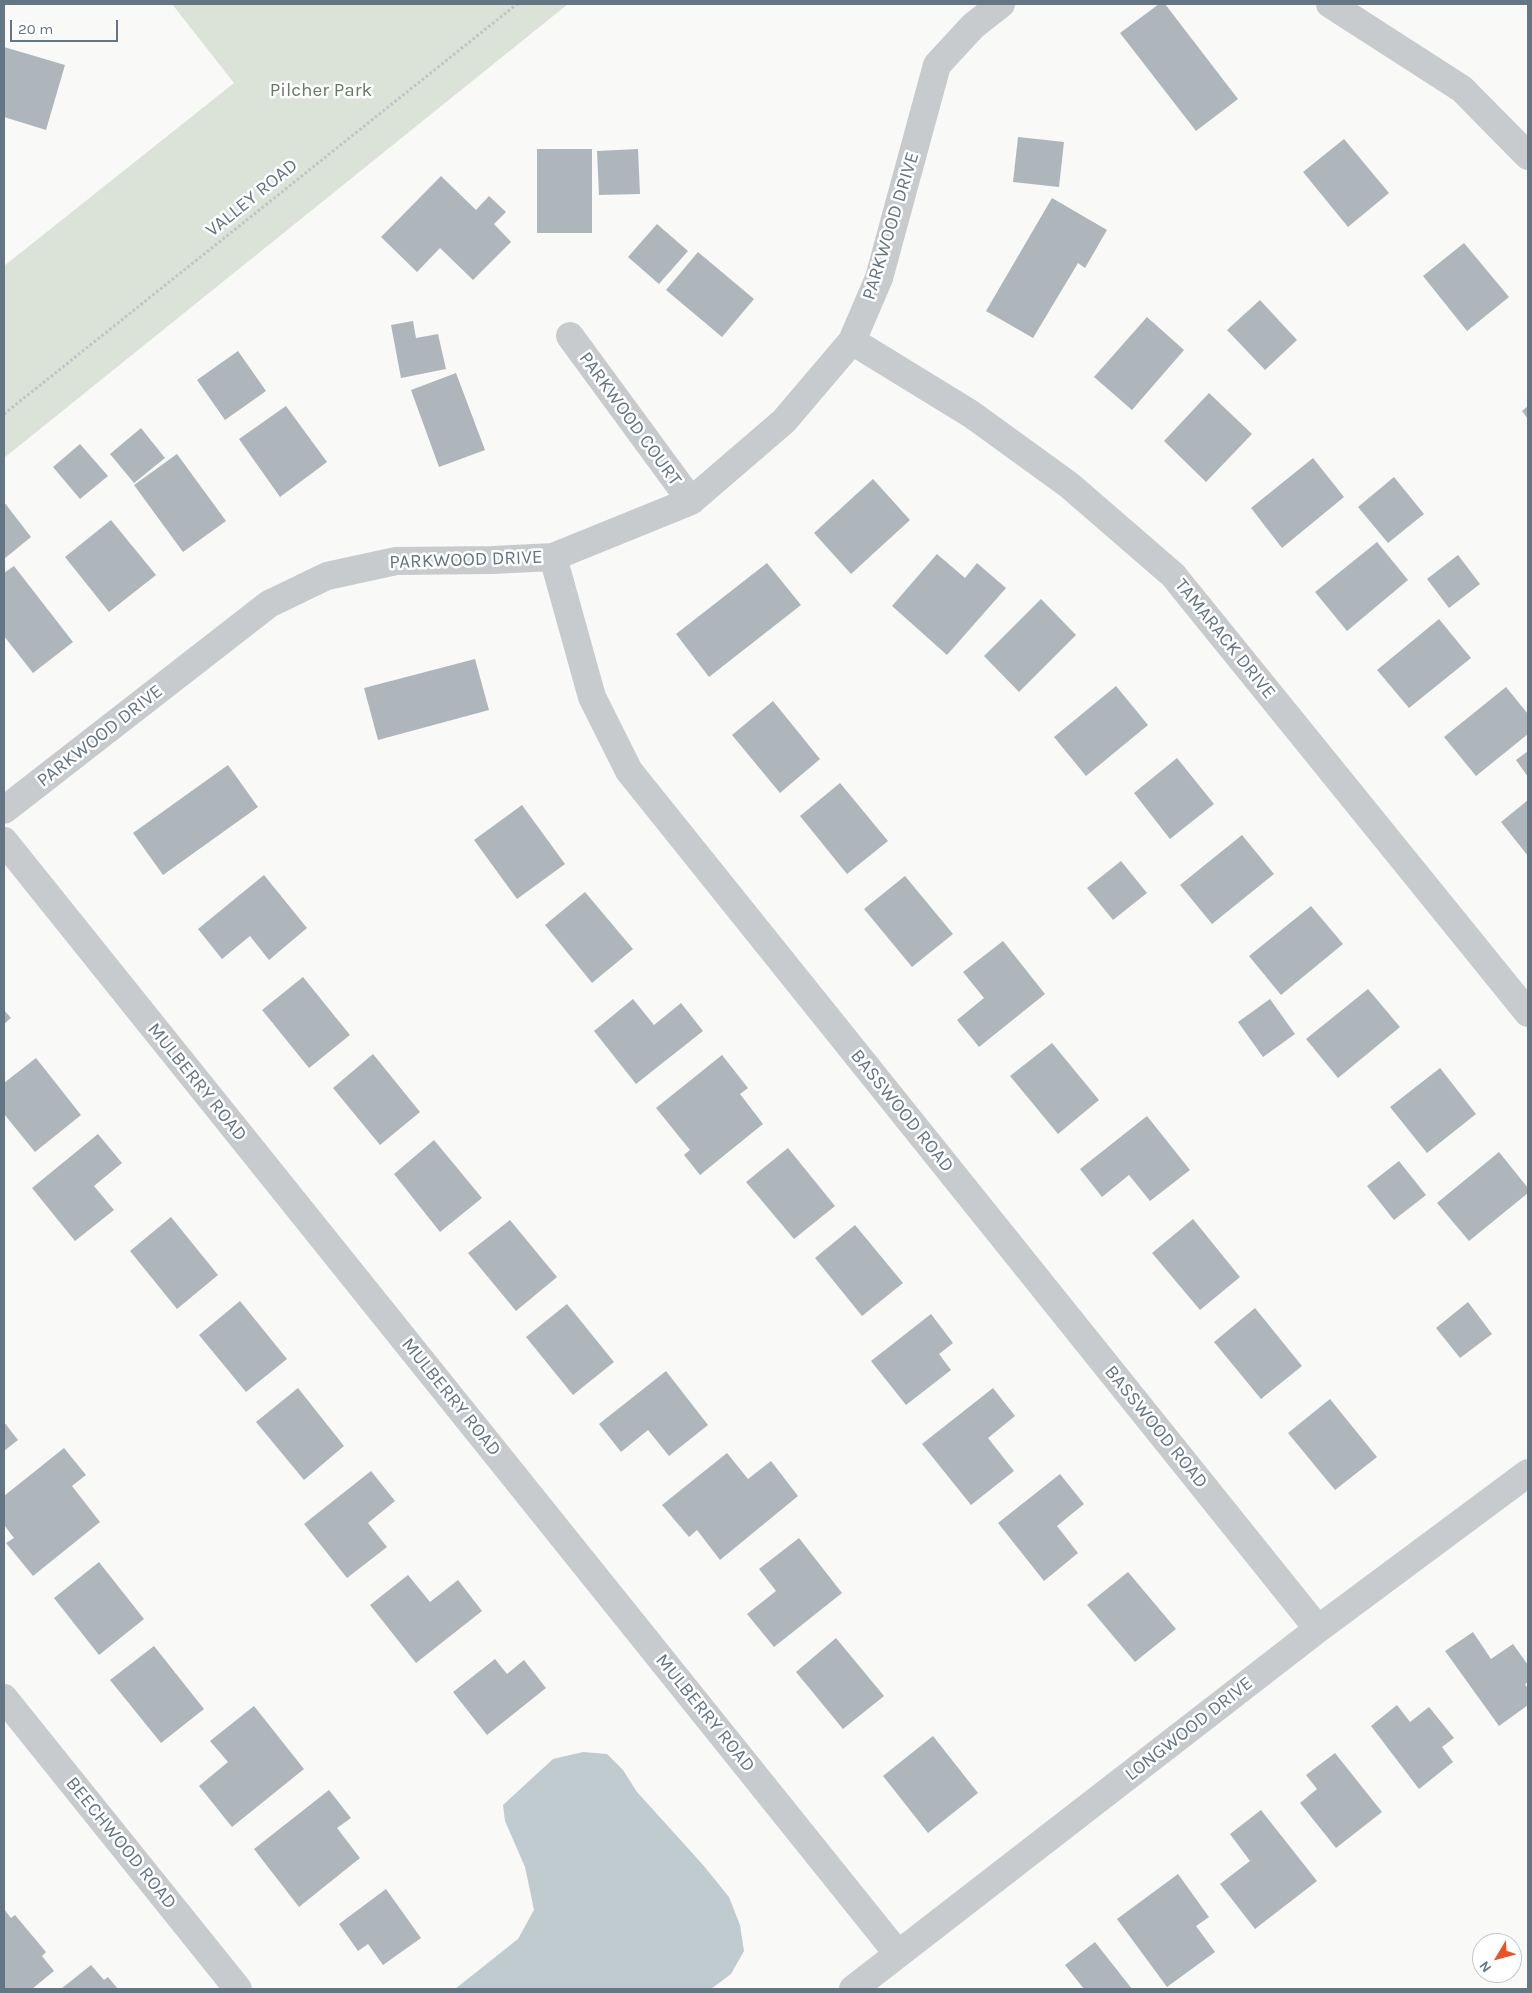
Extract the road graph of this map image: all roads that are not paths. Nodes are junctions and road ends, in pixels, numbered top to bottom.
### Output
1 (1001, 4) edge
2 (1330, 4) edge
3 (1528, 156) edge
4 (570, 336) dead end
5 (852, 340) junction
6 (691, 501) junction
7 (552, 557) junction
8 (4, 810) edge
9 (4, 841) edge
10 (1528, 1013) edge
11 (1528, 1473) edge
12 (1318, 1630) junction
13 (4, 1698) edge
14 (898, 1954) junction
15 (238, 1989) edge
16 (852, 1989) edge

1 - 5 street, PARKWOOD DRIVE
2 - 3 street
4 - 6 street, PARKWOOD COURT
5 - 6 street, PARKWOOD DRIVE
5 - 10 street, TAMARACK DRIVE
6 - 7 street, PARKWOOD DRIVE
7 - 8 street, PARKWOOD DRIVE
7 - 12 street, BASSWOOD ROAD
9 - 14 street, MULBERRY ROAD
11 - 12 street, LONGWOOD DRIVE
12 - 14 street, LONGWOOD DRIVE
13 - 15 street, BEECHWOOD ROAD
14 - 16 street, LONGWOOD DRIVE

